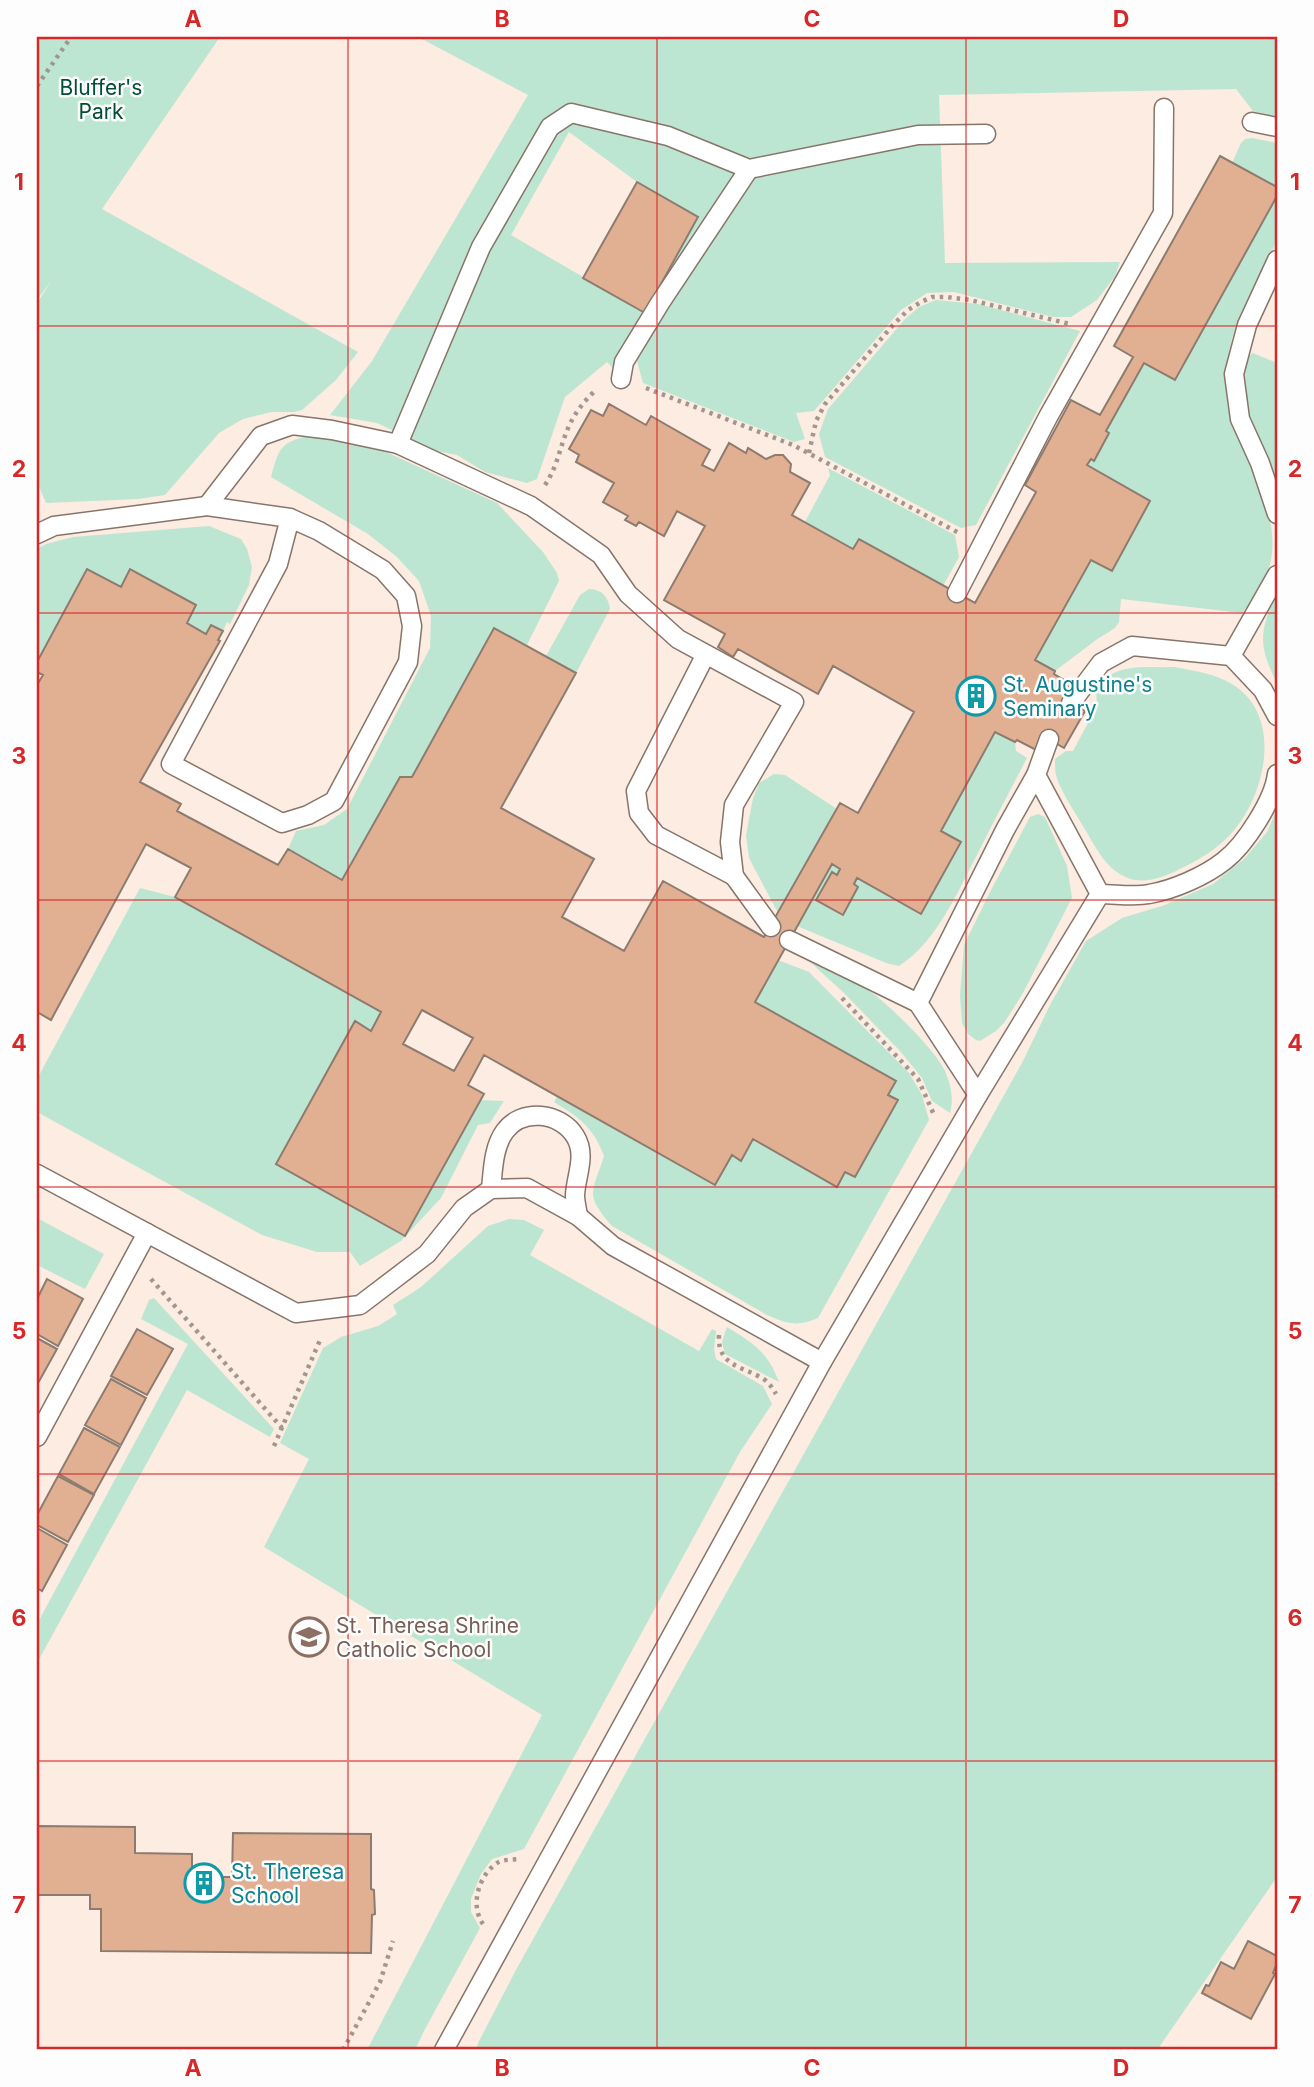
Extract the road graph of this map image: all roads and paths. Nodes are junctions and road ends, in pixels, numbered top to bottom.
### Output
1 (71, 37) edge
2 (37, 86) edge
3 (1164, 108) dead end
4 (1252, 122) dead end
5 (1277, 127) edge
6 (986, 134) dead end
7 (749, 169) junction
8 (1277, 260) edge
9 (1097, 330) junction
10 (621, 379) junction
11 (398, 444) junction
12 (809, 453) junction
13 (208, 506) junction
14 (531, 506) junction
15 (1277, 514) edge
16 (290, 518) junction
17 (37, 534) edge
18 (981, 545) junction
19 (1277, 575) edge
20 (957, 593) dead end
21 (706, 654) junction
22 (1231, 656) junction
23 (1071, 703) dead end
24 (1277, 716) edge
25 (1049, 739) dead end
26 (1277, 774) edge
27 (1036, 775) junction
28 (734, 876) junction
29 (1100, 894) junction
30 (771, 927) dead end
31 (789, 940) dead end
32 (834, 990) dead end
33 (918, 1003) junction
34 (978, 1095) junction
35 (947, 1147) junction
36 (37, 1174) edge
37 (491, 1189) junction
38 (578, 1216) junction
39 (147, 1233) junction
40 (133, 1259) junction
41 (334, 1308) junction
42 (729, 1311) junction
43 (822, 1362) junction
44 (777, 1396) dead end
45 (282, 1428) junction
46 (37, 1437) edge
47 (274, 1446) dead end
48 (524, 1858) dead end
49 (487, 1930) dead end
50 (393, 1941) dead end
51 (343, 2050) edge
52 (443, 2050) edge

1 - 2 path
3 - 9 lane
4 - 5 lane
6 - 7 lane
7 - 10 lane
7 - 11 lane
8 - 15 lane
9 - 12 path
9 - 18 lane
10 - 12 path
10 - 14 path
11 - 13 lane
11 - 14 lane
12 - 18 path
13 - 16 lane
13 - 17 lane
14 - 21 lane
16 - 16 lane
18 - 20 lane
19 - 22 lane
21 - 28 lane
21 - 28 lane
22 - 23 lane
22 - 24 lane
25 - 27 lane
26 - 29 lane
27 - 29 lane
27 - 33 lane
28 - 30 lane
29 - 34 lane
31 - 33 lane
32 - 35 path
33 - 34 lane
34 - 35 lane
35 - 43 lane
36 - 39 lane
37 - 38 lane
37 - 38 lane
37 - 41 lane
38 - 42 lane
39 - 40 lane
39 - 41 lane
40 - 45 path
40 - 46 lane
41 - 45 path
42 - 43 lane
42 - 44 path
43 - 52 lane
45 - 47 path
48 - 49 path
50 - 51 path

